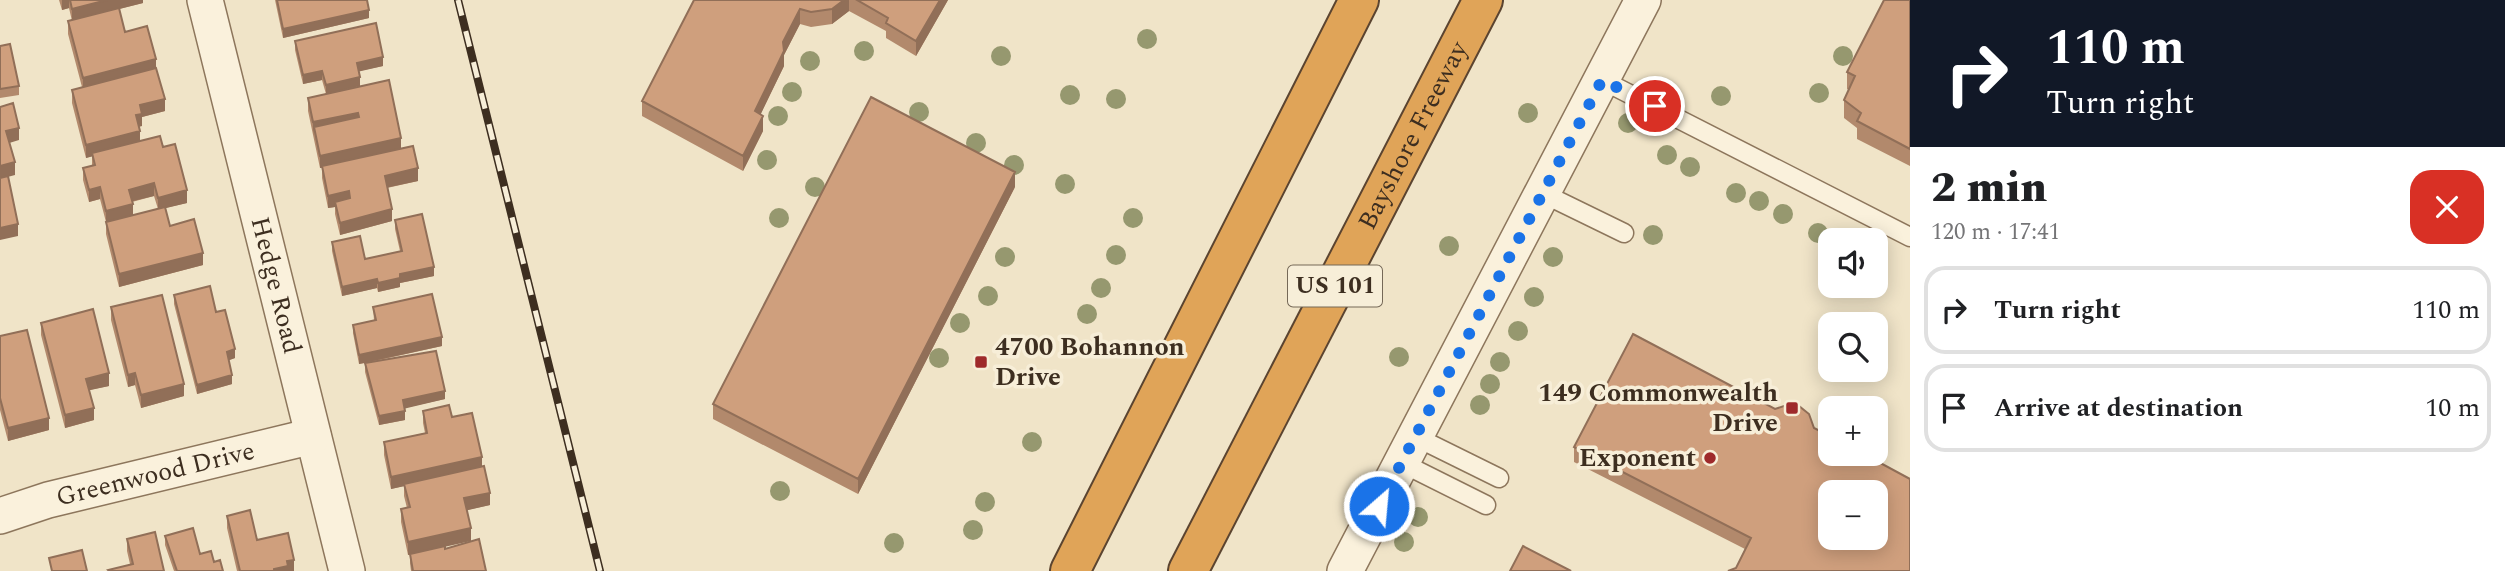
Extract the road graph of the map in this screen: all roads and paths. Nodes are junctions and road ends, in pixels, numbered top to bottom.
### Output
1 (205, 0) edge
2 (1359, 0) edge
3 (1483, 0) edge
4 (1643, 0) edge
5 (1602, 80) junction
6 (1542, 193) junction
7 (1624, 233) dead end
8 (1910, 237) edge
9 (313, 436) junction
10 (1409, 450) junction
11 (1499, 478) dead end
12 (1486, 505) dead end
13 (0, 516) edge
14 (347, 571) edge
15 (1070, 571) edge
16 (1188, 571) edge
17 (1345, 571) edge

1 - 9 street, Hedge Road
2 - 15 highway
3 - 16 highway, Bayshore Freeway / US 101
4 - 5 street
5 - 6 street
5 - 8 lane
6 - 7 lane
6 - 10 street
9 - 13 street, Greenwood Drive
9 - 14 street, Hedge Road
10 - 11 lane
10 - 12 lane
10 - 17 street

